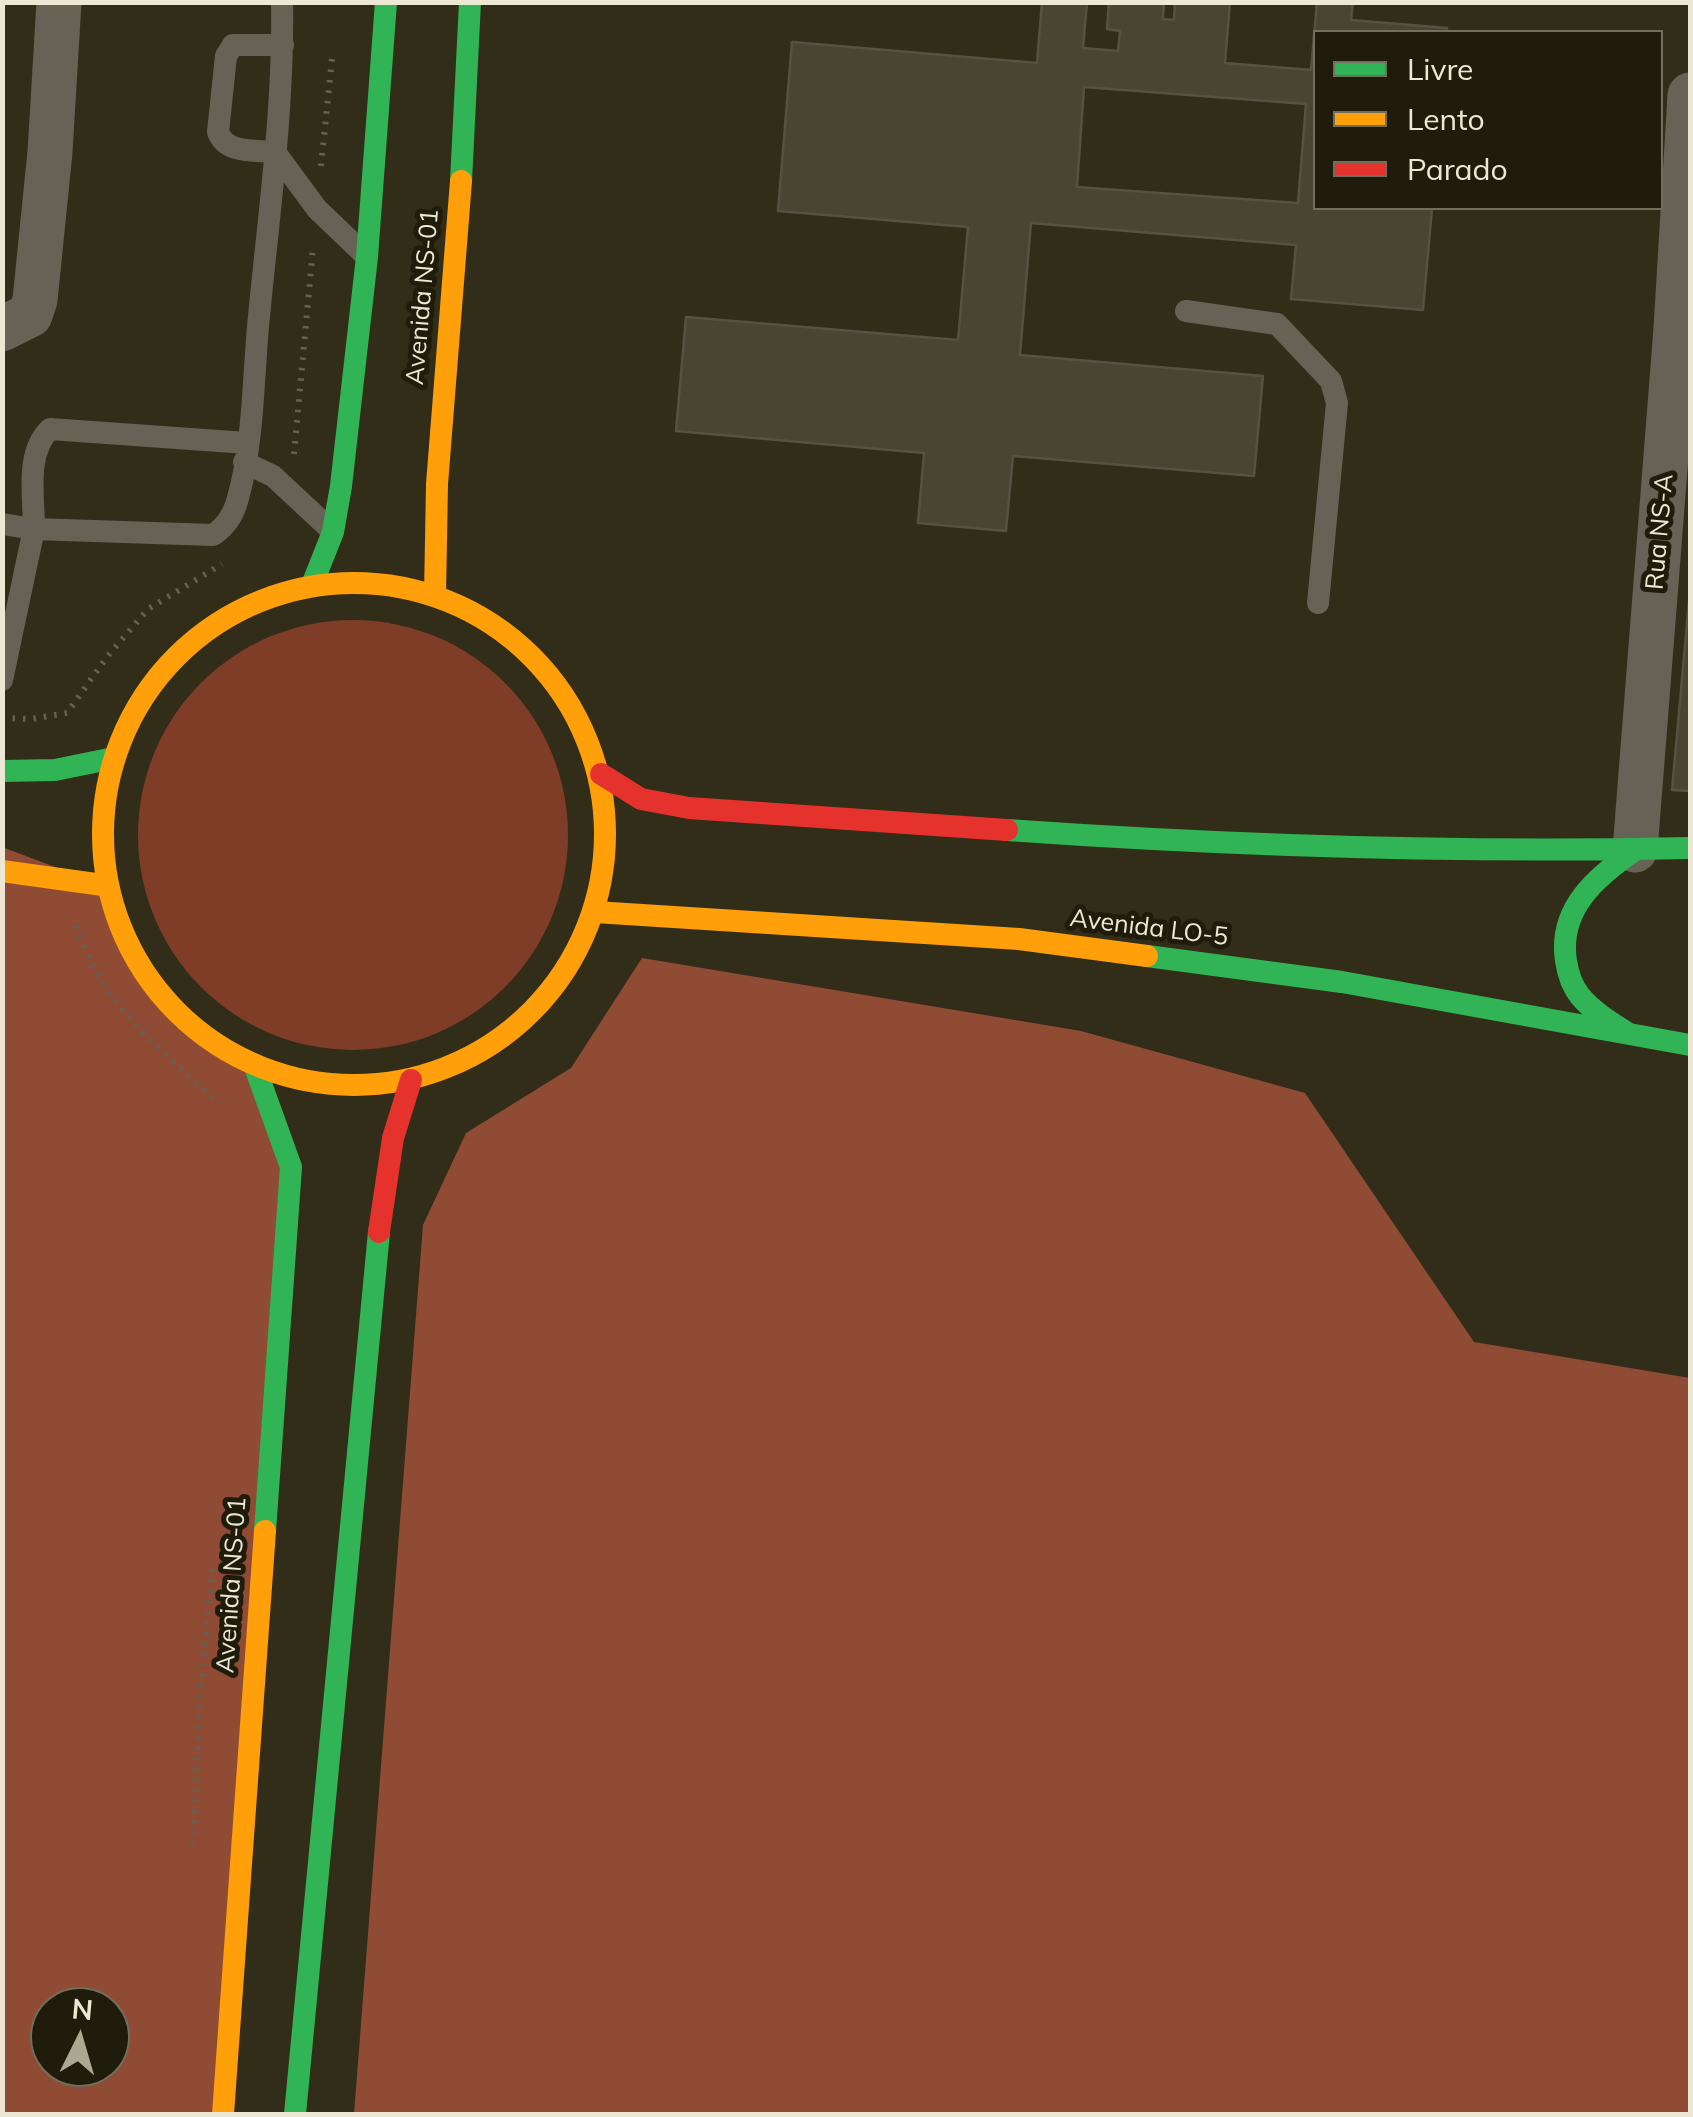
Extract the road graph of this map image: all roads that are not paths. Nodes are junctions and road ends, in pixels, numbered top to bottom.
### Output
1 (60, 2) edge
2 (282, 2) edge
3 (386, 2) edge
4 (470, 2) edge
5 (283, 45) junction
6 (1690, 95) edge
7 (275, 152) junction
8 (367, 257) junction
9 (1186, 311) dead end
10 (2, 328) edge
11 (245, 453) junction
12 (2, 524) edge
13 (34, 530) junction
14 (334, 532) junction
15 (312, 585) junction
16 (435, 596) junction
17 (1318, 603) dead end
18 (2, 680) edge
19 (109, 759) junction
20 (2, 771) edge
21 (601, 774) junction
22 (1690, 848) edge
23 (1635, 850) junction
24 (2, 872) edge
25 (103, 885) junction
26 (595, 912) junction
27 (1633, 1037) junction
28 (1690, 1045) edge
29 (256, 1067) junction
30 (411, 1080) junction
31 (223, 2114) edge
32 (295, 2114) edge

1 - 10 street
2 - 5 lane
3 - 8 main road
4 - 16 main road, Avenida NS-01
5 - 7 lane
5 - 7 lane
6 - 23 street, Rua NS-A
7 - 8 lane
7 - 11 lane
8 - 14 main road
9 - 17 lane
11 - 13 lane
11 - 13 lane
11 - 14 lane
12 - 13 lane
13 - 18 lane
14 - 15 main road
15 - 16 main road
15 - 19 main road
16 - 21 main road
19 - 20 main road
19 - 25 main road
21 - 23 main road
21 - 26 main road
22 - 23 main road
23 - 27 main road
24 - 25 main road
25 - 29 main road
26 - 27 main road, Avenida LO-5
26 - 30 main road
27 - 28 main road, Avenida LO-5
29 - 30 main road
29 - 31 main road, Avenida NS-01
30 - 32 main road

